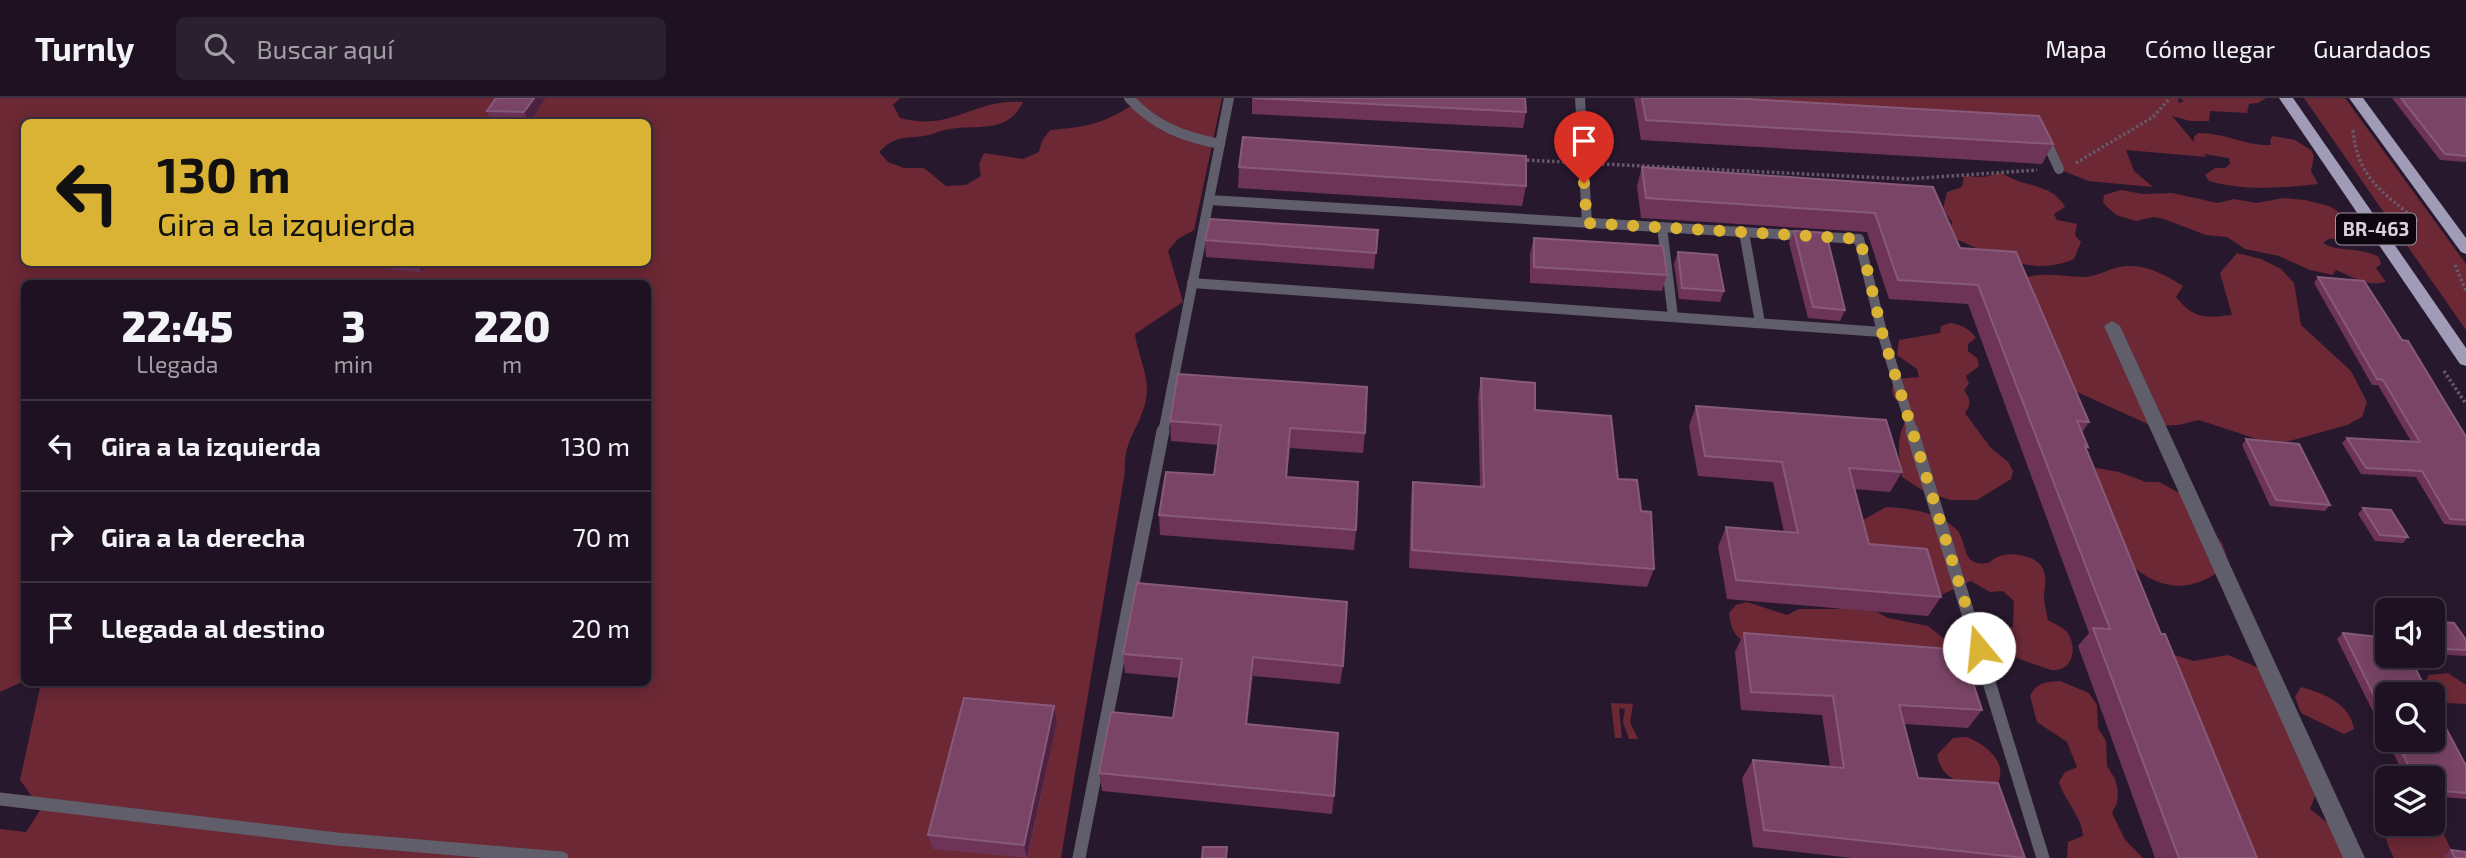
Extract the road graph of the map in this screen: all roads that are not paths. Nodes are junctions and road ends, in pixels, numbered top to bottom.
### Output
1 (1129, 98) edge
2 (1229, 98) edge
3 (1580, 98) edge
4 (2286, 98) edge
5 (2356, 98) edge
6 (2038, 124) edge
7 (1220, 144) junction
8 (2059, 169) road end
9 (1209, 200) junction
10 (1587, 223) junction
11 (1662, 228) junction
12 (1744, 232) junction
13 (2466, 249) edge
14 (1192, 283) junction
15 (1673, 317) junction
16 (1760, 323) junction
17 (2112, 327) dead end
18 (1882, 332) junction
19 (2466, 360) edge
20 (0, 799) edge
21 (562, 858) edge
22 (1079, 858) edge
23 (2043, 858) edge
24 (2354, 858) edge

1 - 7 lane
2 - 7 lane
3 - 10 lane
4 - 19 main road, BR-463
5 - 13 main road, BR-463
6 - 8 lane
7 - 9 lane
9 - 10 lane
9 - 14 lane
10 - 11 lane
11 - 12 lane
11 - 15 lane
12 - 16 lane
12 - 18 lane
14 - 15 lane
14 - 22 lane
15 - 16 lane
16 - 18 lane
17 - 24 street
18 - 23 lane
20 - 21 lane

